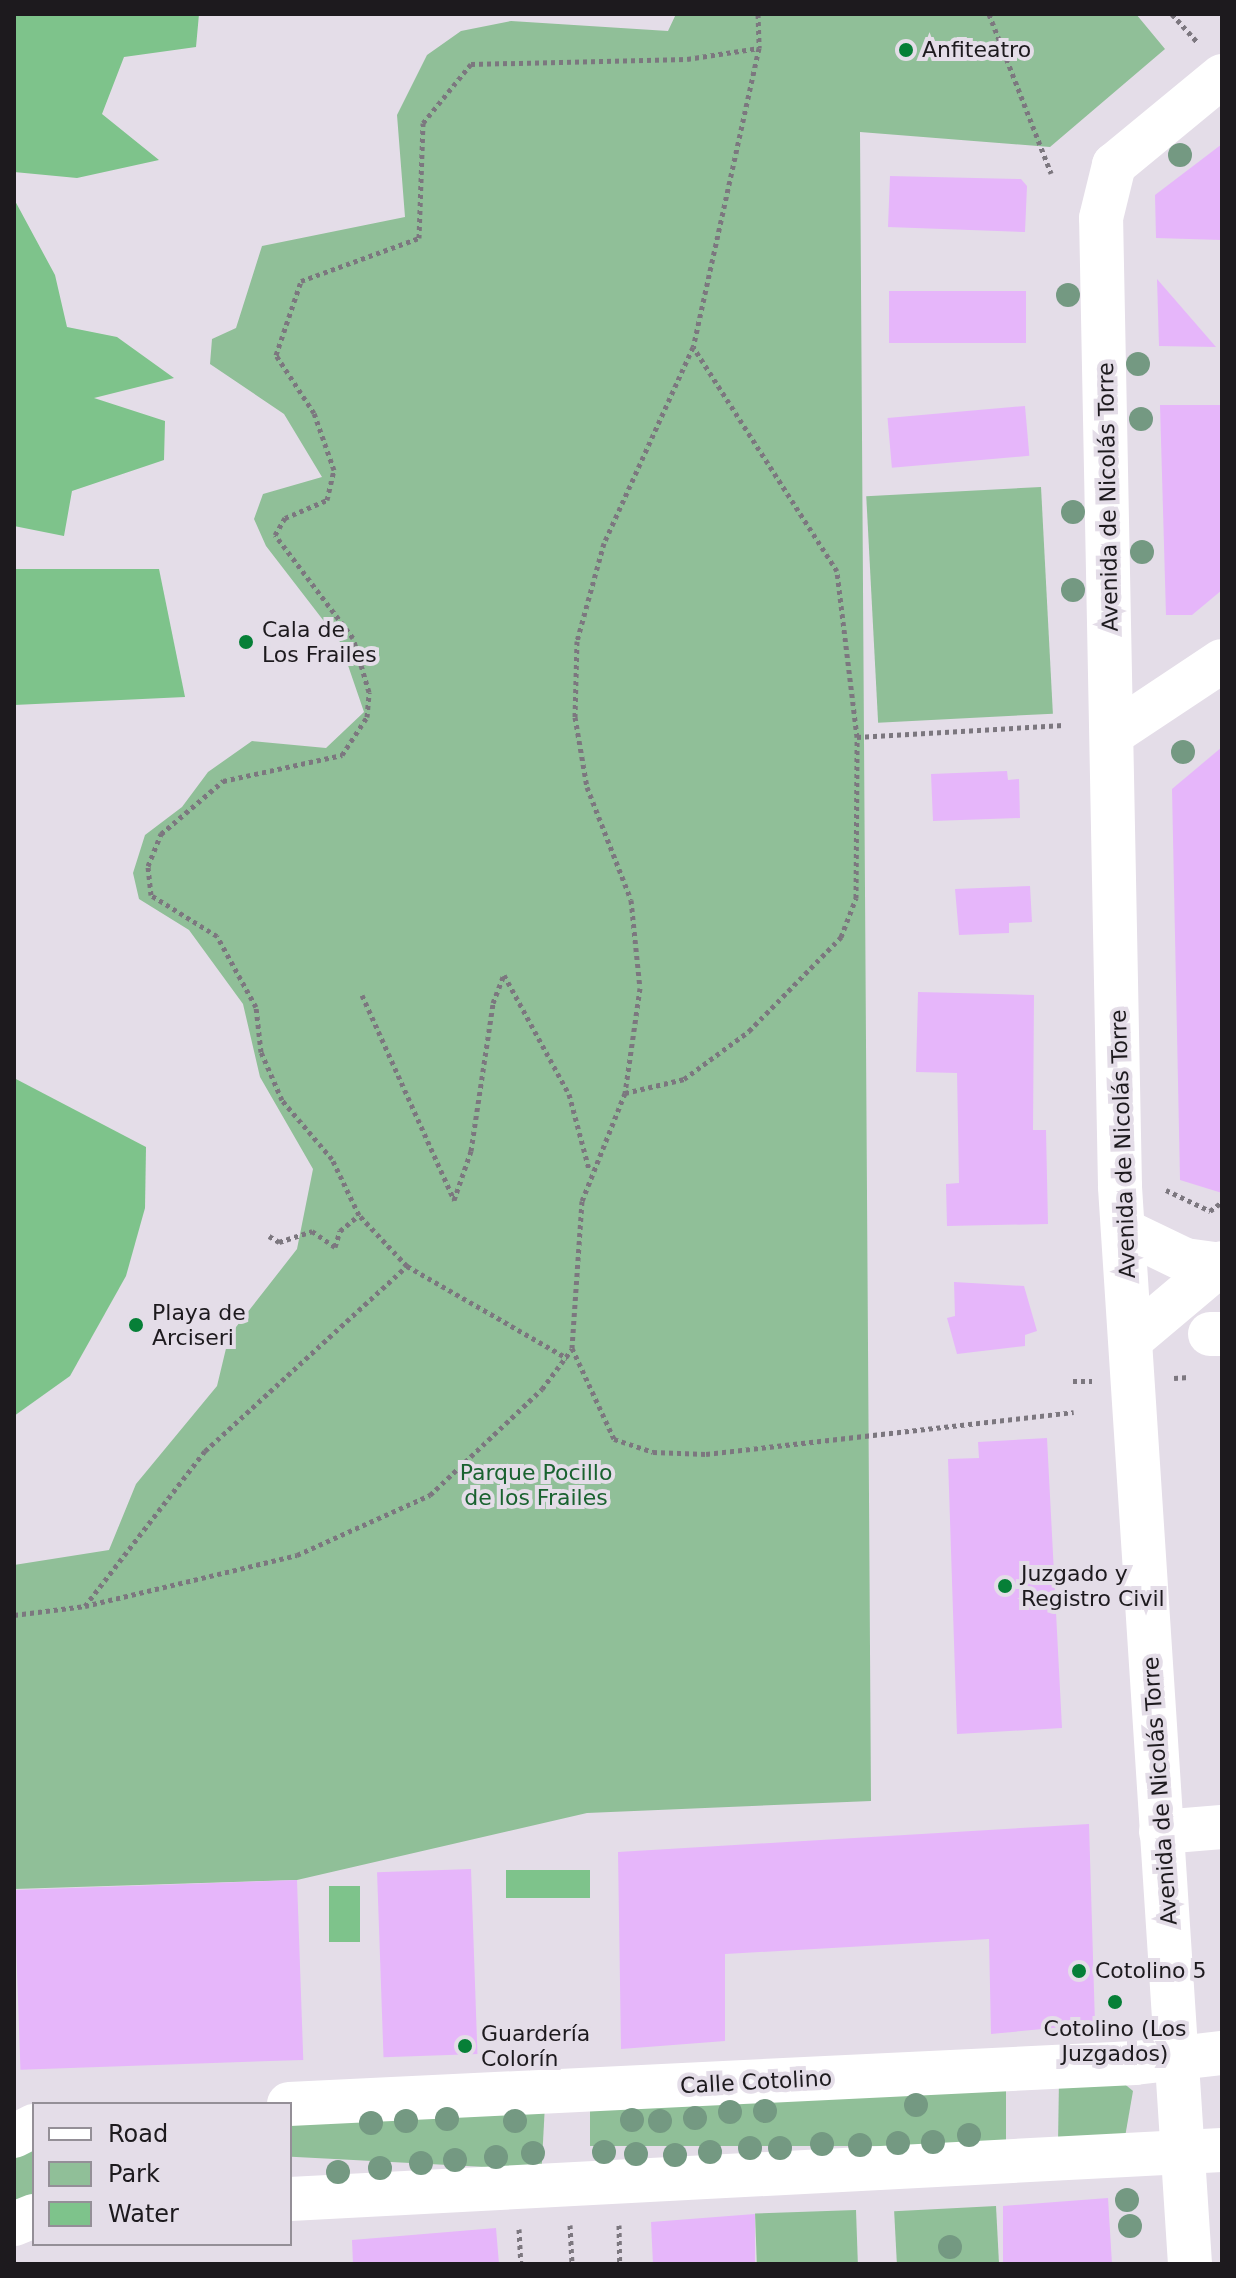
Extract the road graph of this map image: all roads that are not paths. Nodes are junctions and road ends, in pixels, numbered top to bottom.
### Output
1 (1222, 76) edge
2 (1222, 661) edge
3 (1115, 732) junction
4 (1125, 1231) junction
5 (1221, 1264) edge
6 (1133, 1338) junction
7 (1222, 1827) edge
8 (1161, 1832) junction
9 (1222, 2053) edge
10 (1178, 2059) junction
11 (292, 2104) edge
12 (32, 2127) edge
13 (14, 2136) edge
14 (1201, 2151) edge
15 (292, 2199) edge
16 (1190, 2264) edge

1 - 3 street, Avenida de Nicolás Torre
2 - 3 street
3 - 4 street, Avenida de Nicolás Torre
4 - 5 street
4 - 6 street, Avenida de Nicolás Torre
5 - 6 street
6 - 8 street, Avenida de Nicolás Torre
7 - 8 street
8 - 10 street, Avenida de Nicolás Torre
9 - 10 street, Calle Cotolino
10 - 11 street, Calle Cotolino
10 - 14 street, Avenida de Nicolás Torre
12 - 13 street
14 - 15 street
14 - 16 street, Avenida de Nicolás Torre

